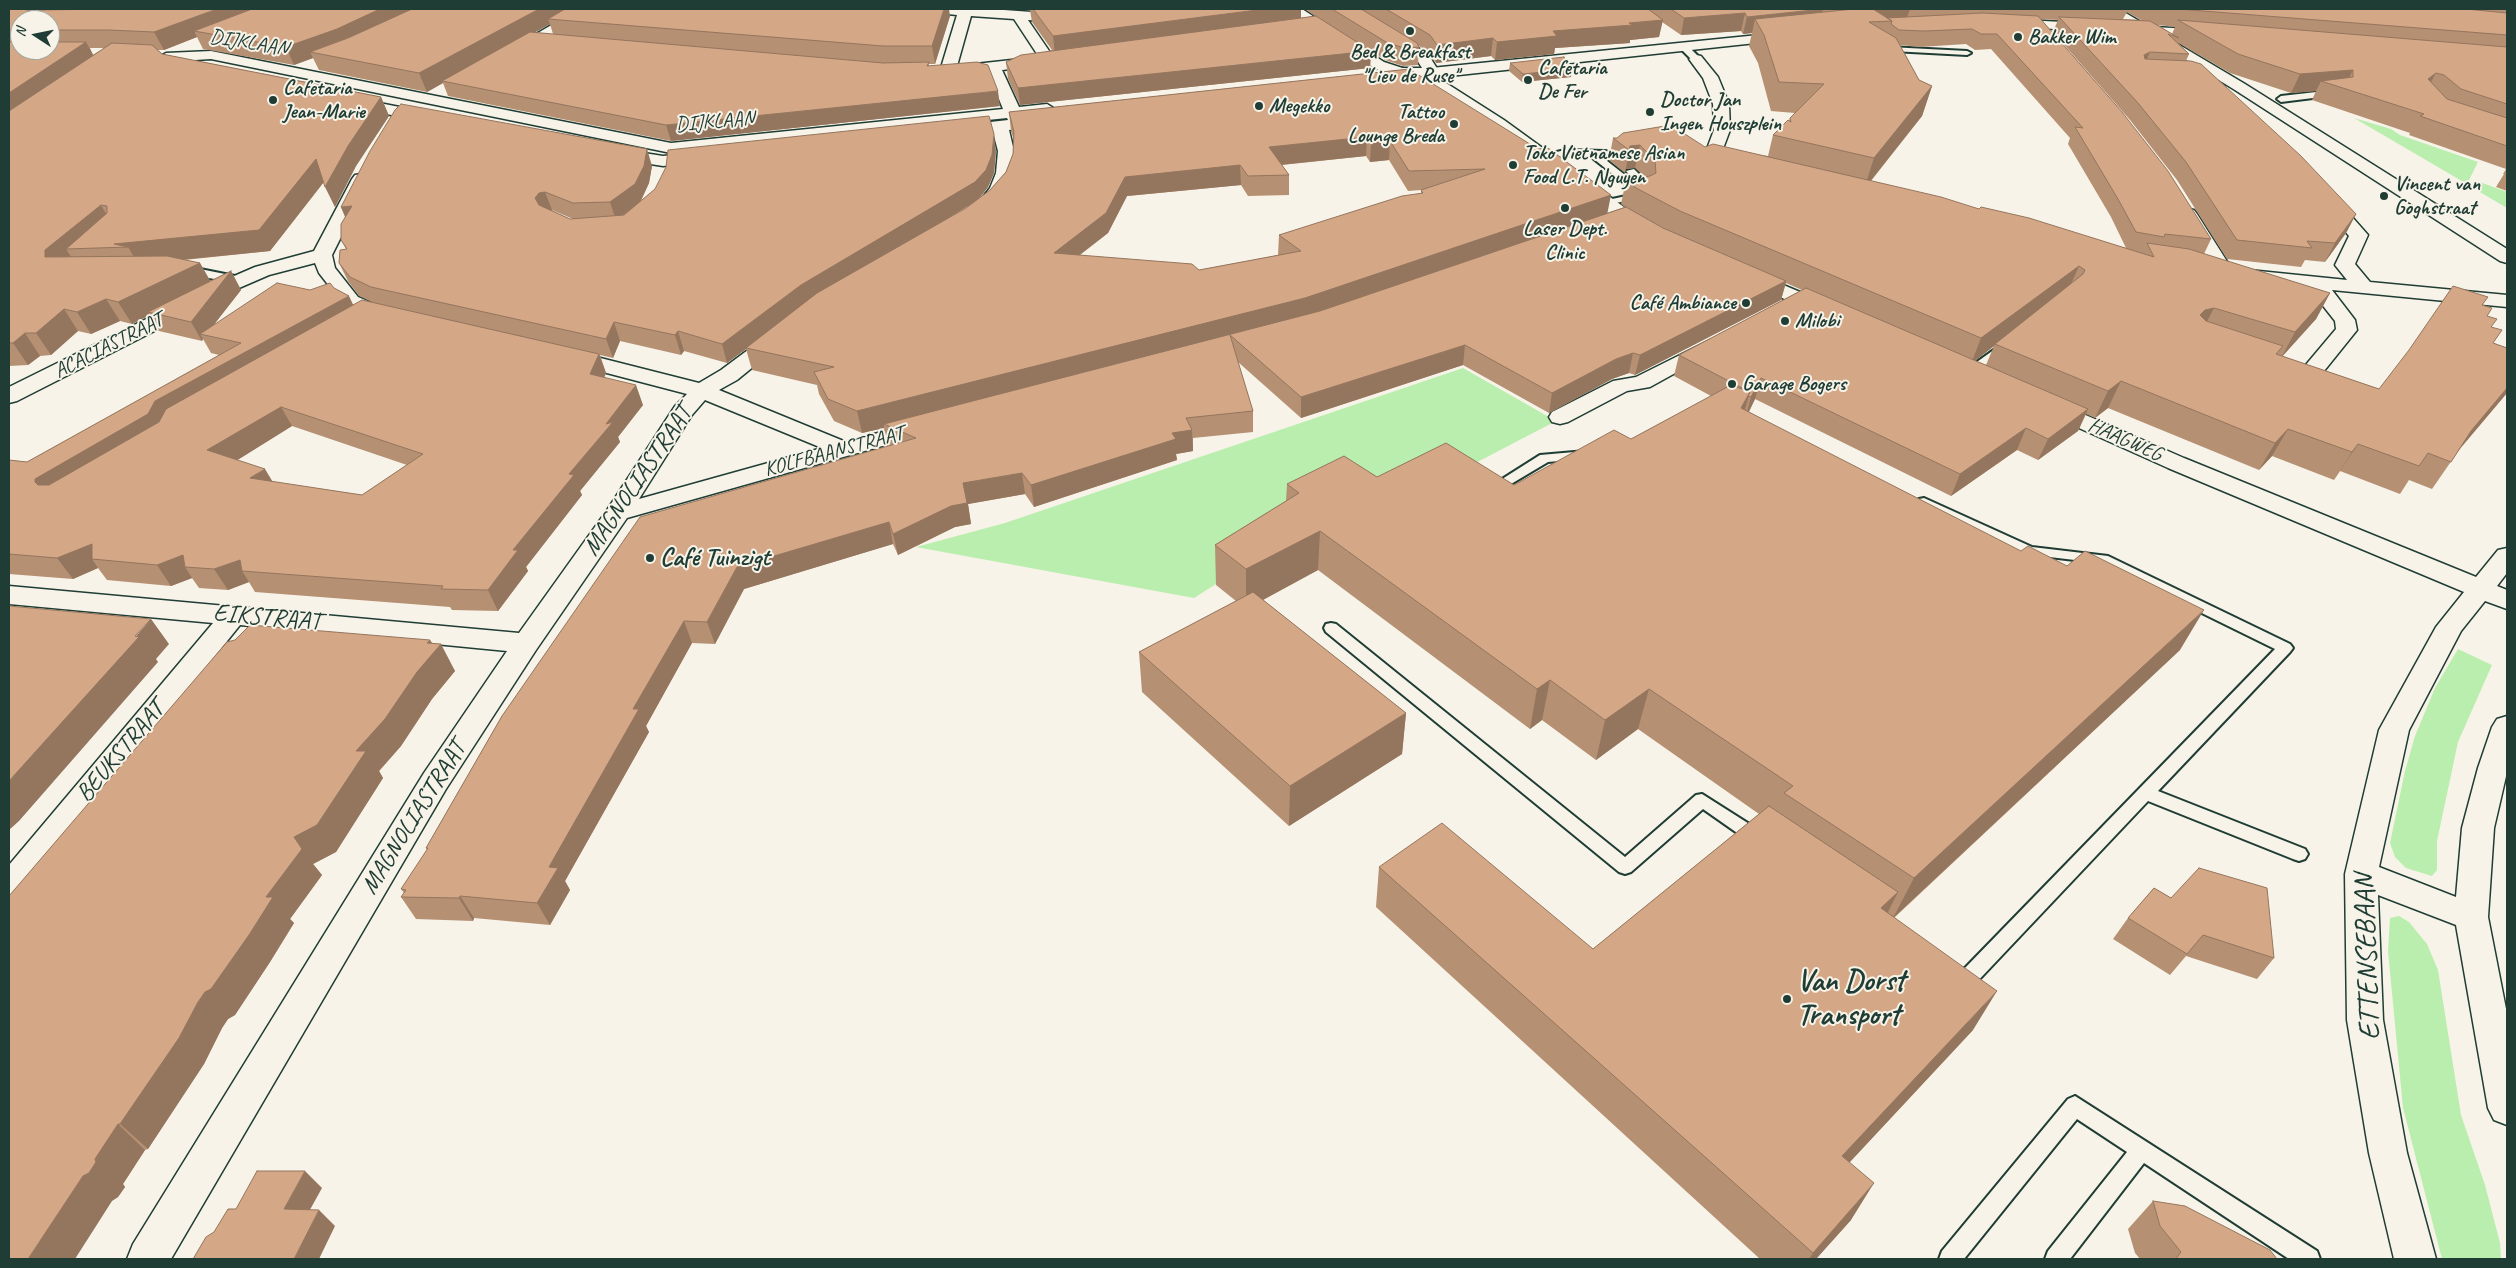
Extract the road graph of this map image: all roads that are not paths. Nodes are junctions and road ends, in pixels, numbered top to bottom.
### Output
1 (589, 9) edge
2 (937, 9) edge
3 (1093, 9) edge
4 (1293, 9) edge
5 (1344, 9) edge
6 (2110, 9) edge
7 (2130, 9) edge
8 (964, 11) junction
9 (1018, 15) junction
10 (1993, 23) edge
11 (2036, 24) junction
12 (1318, 25) junction
13 (1299, 28) edge
14 (2144, 30) junction
15 (2170, 32) junction
16 (1668, 35) dead end
17 (1800, 35) edge
18 (2219, 35) edge
19 (2048, 38) edge
20 (533, 40) junction
21 (202, 42) edge
22 (562, 43) edge
23 (1684, 47) junction
24 (1967, 53) dead end
25 (147, 56) edge
26 (166, 57) junction
27 (1068, 58) edge
28 (1696, 59) joint
29 (1898, 59) edge
30 (498, 60) edge
31 (1049, 61) junction
32 (323, 62) edge
33 (994, 68) junction
34 (931, 71) edge
35 (948, 71) junction
36 (296, 72) junction
37 (206, 73) edge
38 (1432, 73) junction
39 (2190, 74) edge
40 (1408, 75) junction
41 (1365, 80) edge
42 (1440, 86) junction
43 (446, 89) edge
44 (2340, 92) edge
45 (2221, 96) edge
46 (429, 99) junction
47 (2281, 99) junction
48 (338, 100) edge
49 (404, 113) junction
50 (1064, 113) edge
51 (442, 121) edge
52 (1010, 121) junction
53 (390, 129) edge
54 (593, 150) edge
55 (1593, 154) junction
56 (1545, 156) junction
57 (1612, 156) dead end
58 (372, 160) edge
59 (665, 162) junction
60 (1750, 169) edge
61 (1631, 171) edge
62 (2311, 181) edge
63 (1645, 195) junction
64 (2180, 201) edge
65 (2457, 205) dead end
66 (1612, 214) junction
67 (969, 216) edge
68 (1667, 240) edge
69 (322, 255) junction
70 (2507, 257) edge
71 (1729, 268) edge
72 (2197, 270) edge
73 (174, 272) edge
74 (2225, 274) junction
75 (242, 280) junction
76 (2316, 283) junction
77 (2364, 287) junction
78 (1799, 299) junction
79 (2507, 301) edge
80 (1773, 313) edge
81 (1845, 318) edge
82 (410, 322) edge
83 (791, 327) edge
84 (1730, 336) edge
85 (2015, 337) edge
86 (542, 351) edge
87 (2263, 361) edge
88 (1971, 372) edge
89 (702, 391) junction
90 (9, 396) edge
91 (2033, 400) edge
92 (1560, 417) dead end
93 (948, 420) edge
94 (842, 448) junction
95 (1601, 454) edge
96 (1506, 481) edge
97 (1908, 495) edge
98 (618, 513) junction
99 (2507, 556) edge
100 (2494, 595) edge
101 (9, 596) edge
102 (234, 615) junction
103 (1331, 628) dead end
104 (526, 643) junction
105 (2507, 726) edge
106 (2147, 794) junction
107 (1768, 845) edge
108 (2299, 854) dead end
109 (2361, 874) junction
110 (9, 888) edge
111 (2471, 917) junction
112 (1942, 964) edge
113 (2507, 1108) edge
114 (2141, 1150) junction
115 (148, 1259) edge
116 (1950, 1259) edge
117 (2056, 1259) edge
118 (2309, 1259) edge
119 (2414, 1259) edge

1 - 20 street
2 - 8 street
3 - 9 street
4 - 12 street
5 - 38 street
6 - 14 street
7 - 15 street
8 - 9 street
8 - 35 street
9 - 31 street
10 - 11 street
11 - 14 street
11 - 19 street
12 - 13 street
12 - 40 street
14 - 15 street
14 - 70 street
15 - 18 street
15 - 47 street
16 - 23 street
17 - 23 street
20 - 22 street
20 - 30 street
21 - 26 street
23 - 28 lane
23 - 38 street
24 - 29 lane
25 - 26 street
26 - 36 street, DIJKLAAN
26 - 37 street, DIJKLAAN
27 - 31 street
28 - 60 street
31 - 33 street
32 - 36 street
33 - 35 street
33 - 52 street
34 - 35 street
36 - 46 street, DIJKLAAN
38 - 40 street
38 - 42 street
39 - 45 street
40 - 41 street
40 - 42 street
42 - 56 street
43 - 46 street
44 - 47 lane
46 - 49 street
46 - 59 street, DIJKLAAN
47 - 65 street
48 - 49 street
49 - 51 street
49 - 53 street
50 - 52 street, DIJKLAAN
52 - 59 street, DIJKLAAN
52 - 67 street
54 - 59 street, DIJKLAAN
55 - 56 lane
55 - 57 lane
55 - 63 lane
56 - 66 street
58 - 69 street
61 - 63 lane
62 - 77 street
63 - 66 lane
64 - 74 street
66 - 68 street
69 - 75 street, ACACIASTRAAT
69 - 82 street
71 - 78 street
72 - 74 street
73 - 75 lane
74 - 76 street
75 - 90 street, ACACIASTRAAT
76 - 77 street
76 - 87 street
77 - 79 street
78 - 80 street
78 - 81 street
83 - 89 street, MAGNOLIASTRAAT
84 - 92 street
85 - 88 lane
86 - 89 street
89 - 94 street
89 - 98 street, MAGNOLIASTRAAT
91 - 100 street, HAAGWEG
93 - 94 street, KOLFBAANSTRAAT
94 - 98 street, KOLFBAANSTRAAT
95 - 96 lane
97 - 106 lane
98 - 104 street, MAGNOLIASTRAAT
99 - 100 street
100 - 109 street, ETTENSEBAAN
101 - 102 street, EIKSTRAAT
102 - 104 street, EIKSTRAAT
102 - 110 street, BEUKSTRAAT
103 - 107 lane
104 - 115 street, MAGNOLIASTRAAT
105 - 111 street
106 - 108 lane
106 - 112 lane
109 - 111 street
109 - 119 street, ETTENSEBAAN
111 - 113 street
114 - 116 lane
114 - 117 lane
114 - 118 lane

